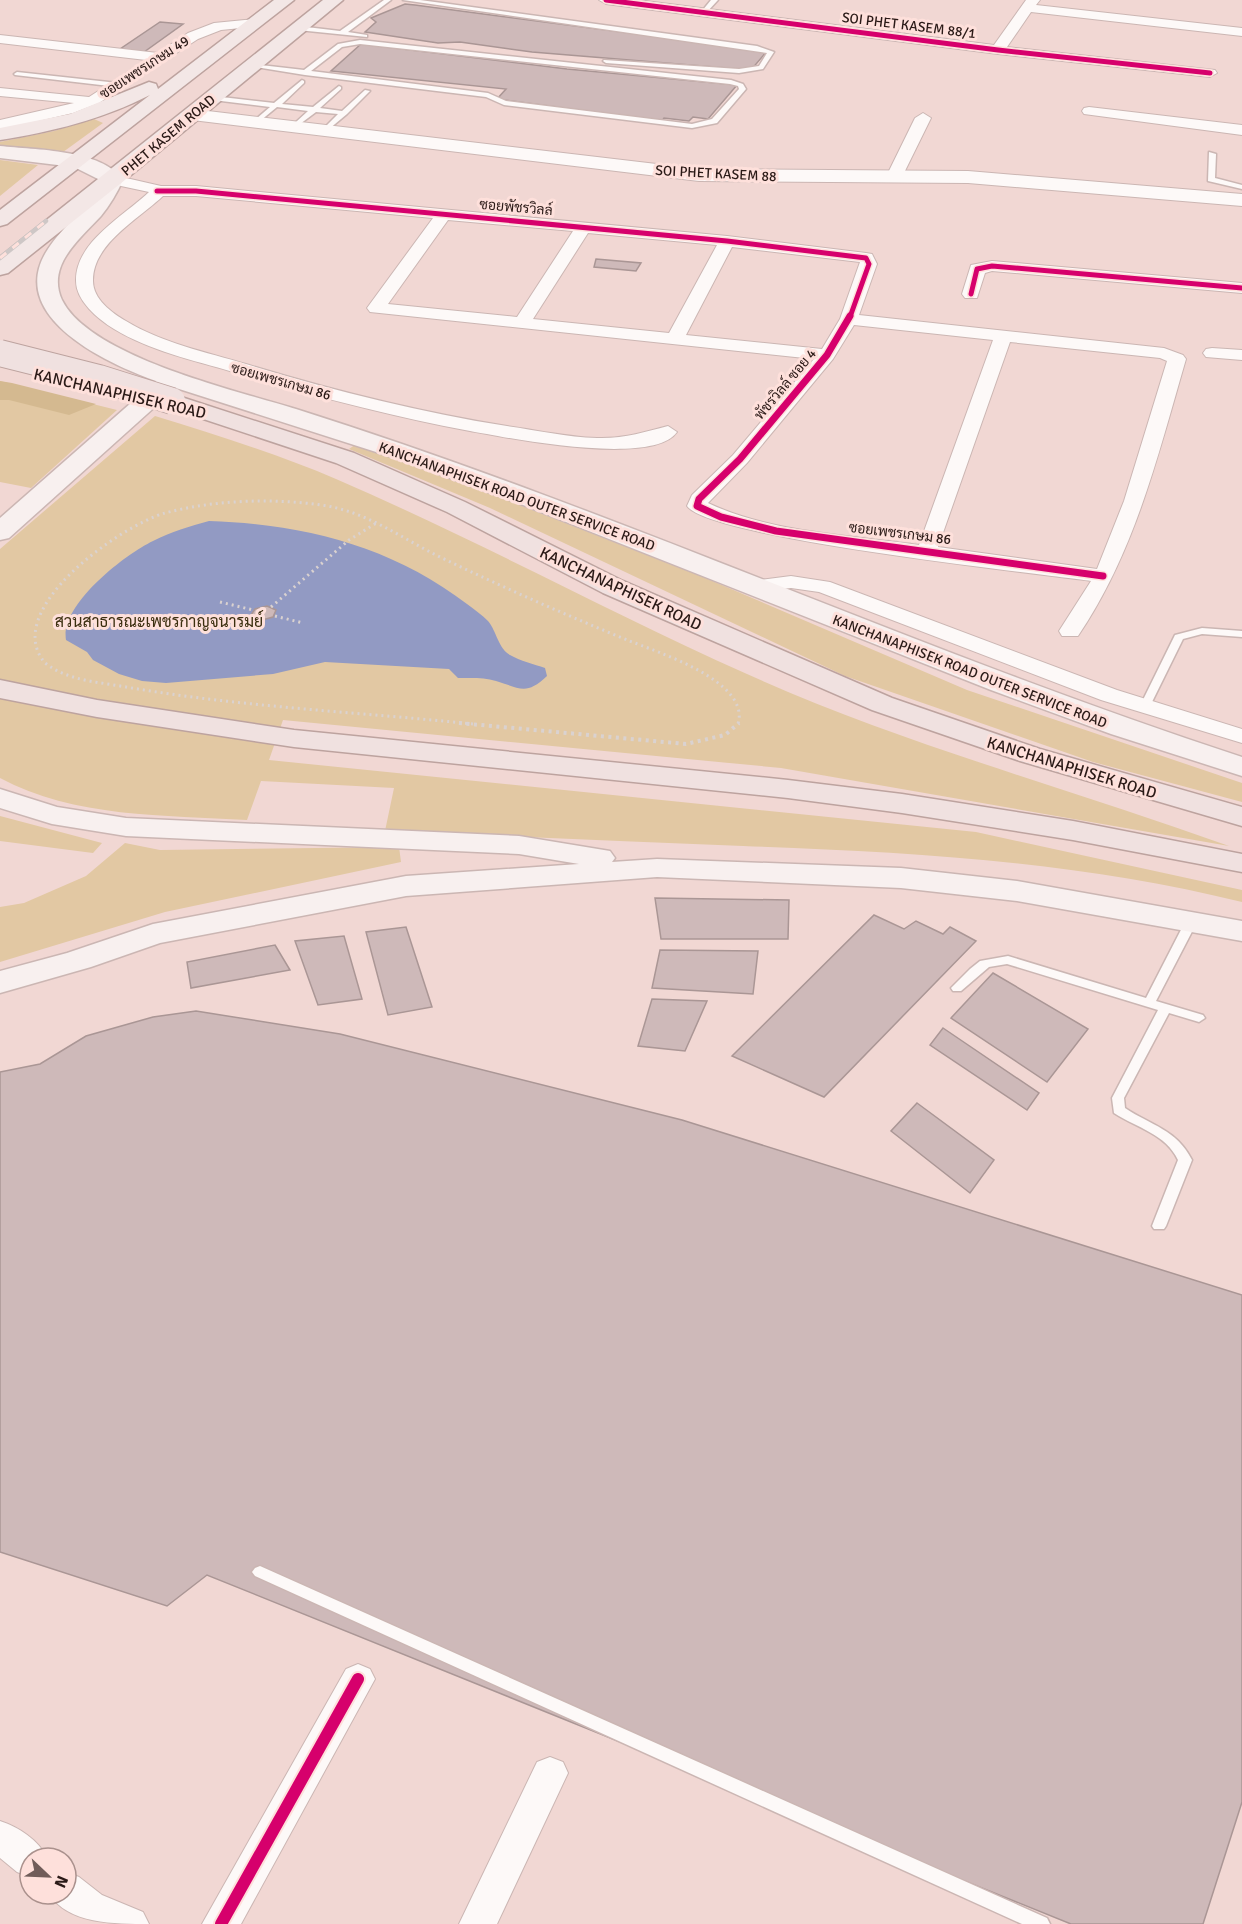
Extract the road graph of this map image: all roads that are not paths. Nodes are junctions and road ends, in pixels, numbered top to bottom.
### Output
1 (285, 0) edge
2 (334, 0) edge
3 (388, 0) edge
4 (406, 0) edge
5 (606, 0) edge
6 (715, 0) edge
7 (1030, 4) edge
8 (704, 12) junction
9 (1138, 14) junction
10 (255, 23) junction
11 (298, 28) junction
12 (1240, 28) edge
13 (342, 33) junction
14 (1124, 35) dead end
15 (0, 39) edge
16 (227, 45) junction
17 (1227, 47) dead end
18 (998, 50) junction
19 (159, 57) junction
20 (252, 66) junction
21 (305, 73) junction
22 (1210, 73) dead end
23 (17, 74) dead end
24 (302, 82) dead end
25 (118, 85) junction
26 (339, 88) dead end
27 (367, 91) dead end
28 (0, 92) edge
29 (213, 98) junction
30 (94, 100) junction
31 (274, 105) junction
32 (315, 110) junction
33 (1089, 111) dead end
34 (345, 113) junction
35 (191, 115) junction
36 (923, 118) dead end
37 (260, 119) dead end
38 (300, 122) dead end
39 (0, 125) edge
40 (329, 127) dead end
41 (1242, 130) edge
42 (0, 134) edge
43 (164, 138) junction
44 (103, 141) junction
45 (0, 152) edge
46 (1212, 154) dead end
47 (76, 162) junction
48 (894, 177) junction
49 (113, 180) junction
50 (1242, 187) edge
51 (157, 191) junction
52 (1242, 200) edge
53 (444, 214) junction
54 (0, 220) edge
55 (584, 227) junction
56 (727, 241) junction
57 (0, 256) edge
58 (869, 264) joint
59 (0, 266) edge
60 (1242, 288) edge
61 (971, 294) dead end
62 (849, 319) junction
63 (521, 324) junction
64 (1003, 336) junction
65 (674, 340) junction
66 (0, 353) edge
67 (1212, 353) dead end
68 (827, 355) junction
69 (1242, 355) edge
70 (0, 366) edge
71 (172, 389) junction
72 (668, 432) dead end
73 (698, 506) joint
74 (0, 532) edge
75 (927, 550) junction
76 (1103, 576) junction
77 (752, 586) junction
78 (928, 627) junction
79 (1070, 631) dead end
80 (1242, 634) edge
81 (905, 648) junction
82 (0, 689) edge
83 (1145, 706) junction
84 (1242, 736) edge
85 (1242, 767) edge
86 (0, 798) edge
87 (1242, 817) edge
88 (1242, 864) edge
89 (657, 868) junction
90 (1191, 922) junction
91 (1242, 931) edge
92 (0, 981) edge
93 (957, 988) dead end
94 (1149, 1003) junction
95 (1165, 1008) junction
96 (1199, 1018) dead end
97 (1159, 1226) dead end
98 (260, 1572) dead end
99 (358, 1679) dead end
100 (550, 1773) dead end
101 (0, 1837) edge
102 (18, 1851) edge
103 (78, 1898) edge
104 (130, 1924) edge
105 (221, 1924) edge
106 (478, 1924) edge
107 (1041, 1924) edge

1 - 10 main road, PHET KASEM ROAD
2 - 11 main road, PHET KASEM ROAD
3 - 13 lane
4 - 13 lane
5 - 8 street, SOI PHET KASEM 88/1
6 - 8 lane
7 - 9 street
7 - 18 street
8 - 18 street, SOI PHET KASEM 88/1
9 - 12 street
9 - 14 street
10 - 16 main road, PHET KASEM ROAD
10 - 19 street, ซอยเพชรเกษม 49
11 - 13 lane
11 - 20 main road, PHET KASEM ROAD
12 - 17 street
15 - 19 street
16 - 42 main road
16 - 44 main road, PHET KASEM ROAD
18 - 22 street, SOI PHET KASEM 88/1
19 - 25 street, ซอยเพชรเกษม 49
20 - 21 lane
20 - 29 main road, PHET KASEM ROAD
21 - 21 lane
23 - 25 lane
24 - 31 lane
25 - 30 street, ซอยเพชรเกษม 49
26 - 32 lane
27 - 34 lane
28 - 30 street
29 - 31 lane
29 - 35 main road, PHET KASEM ROAD
30 - 39 street, ซอยเพชรเกษม 49
31 - 32 lane
31 - 37 lane
32 - 34 lane
32 - 38 lane
33 - 41 street
34 - 40 lane
35 - 43 main road, PHET KASEM ROAD
35 - 48 street, SOI PHET KASEM 88
36 - 48 street
43 - 44 main road
43 - 49 main road, PHET KASEM ROAD
44 - 47 main road, PHET KASEM ROAD
45 - 47 main road
46 - 50 lane
47 - 49 main road
47 - 54 main road, PHET KASEM ROAD
48 - 52 street, SOI PHET KASEM 88
49 - 51 street
49 - 59 main road, PHET KASEM ROAD
49 - 71 main road, KANCHANAPHISEK ROAD OUTER SERVICE ROAD
51 - 53 street, ซอยพัชรวิลล์
51 - 72 street, ซอยเพชรเกษม 86
53 - 55 street, ซอยพัชรวิลล์
53 - 63 street
55 - 56 street, ซอยพัชรวิลล์
55 - 63 street
56 - 58 street, ซอยพัชรวิลล์
56 - 65 street
57 - 59 main road
58 - 62 street, พัชรวิลล์ ซอย 4
60 - 61 street
62 - 64 street
62 - 68 street, พัชรวิลล์ ซอย 4
63 - 65 street
64 - 75 street
64 - 76 street
65 - 68 street
66 - 71 highway, bridge
67 - 69 street
68 - 73 street, พัชรวิลล์ ซอย 4
70 - 71 highway, KANCHANAPHISEK ROAD, bridge
71 - 74 main road
71 - 77 main road, KANCHANAPHISEK ROAD OUTER SERVICE ROAD
71 - 87 highway, KANCHANAPHISEK ROAD
73 - 75 street, ซอยเพชรเกษม 86
75 - 76 street, ซอยเพชรเกษม 86
76 - 79 street
77 - 78 street
77 - 81 main road, KANCHANAPHISEK ROAD OUTER SERVICE ROAD
78 - 81 street
78 - 83 street
80 - 83 lane
81 - 85 main road, KANCHANAPHISEK ROAD OUTER SERVICE ROAD
82 - 88 highway
83 - 84 street
86 - 89 main road
89 - 90 main road
89 - 92 main road
90 - 91 main road
90 - 94 lane
93 - 94 lane
94 - 95 lane
95 - 96 lane
95 - 97 lane
98 - 107 lane
99 - 105 street
100 - 106 street
101 - 102 street
103 - 104 street

